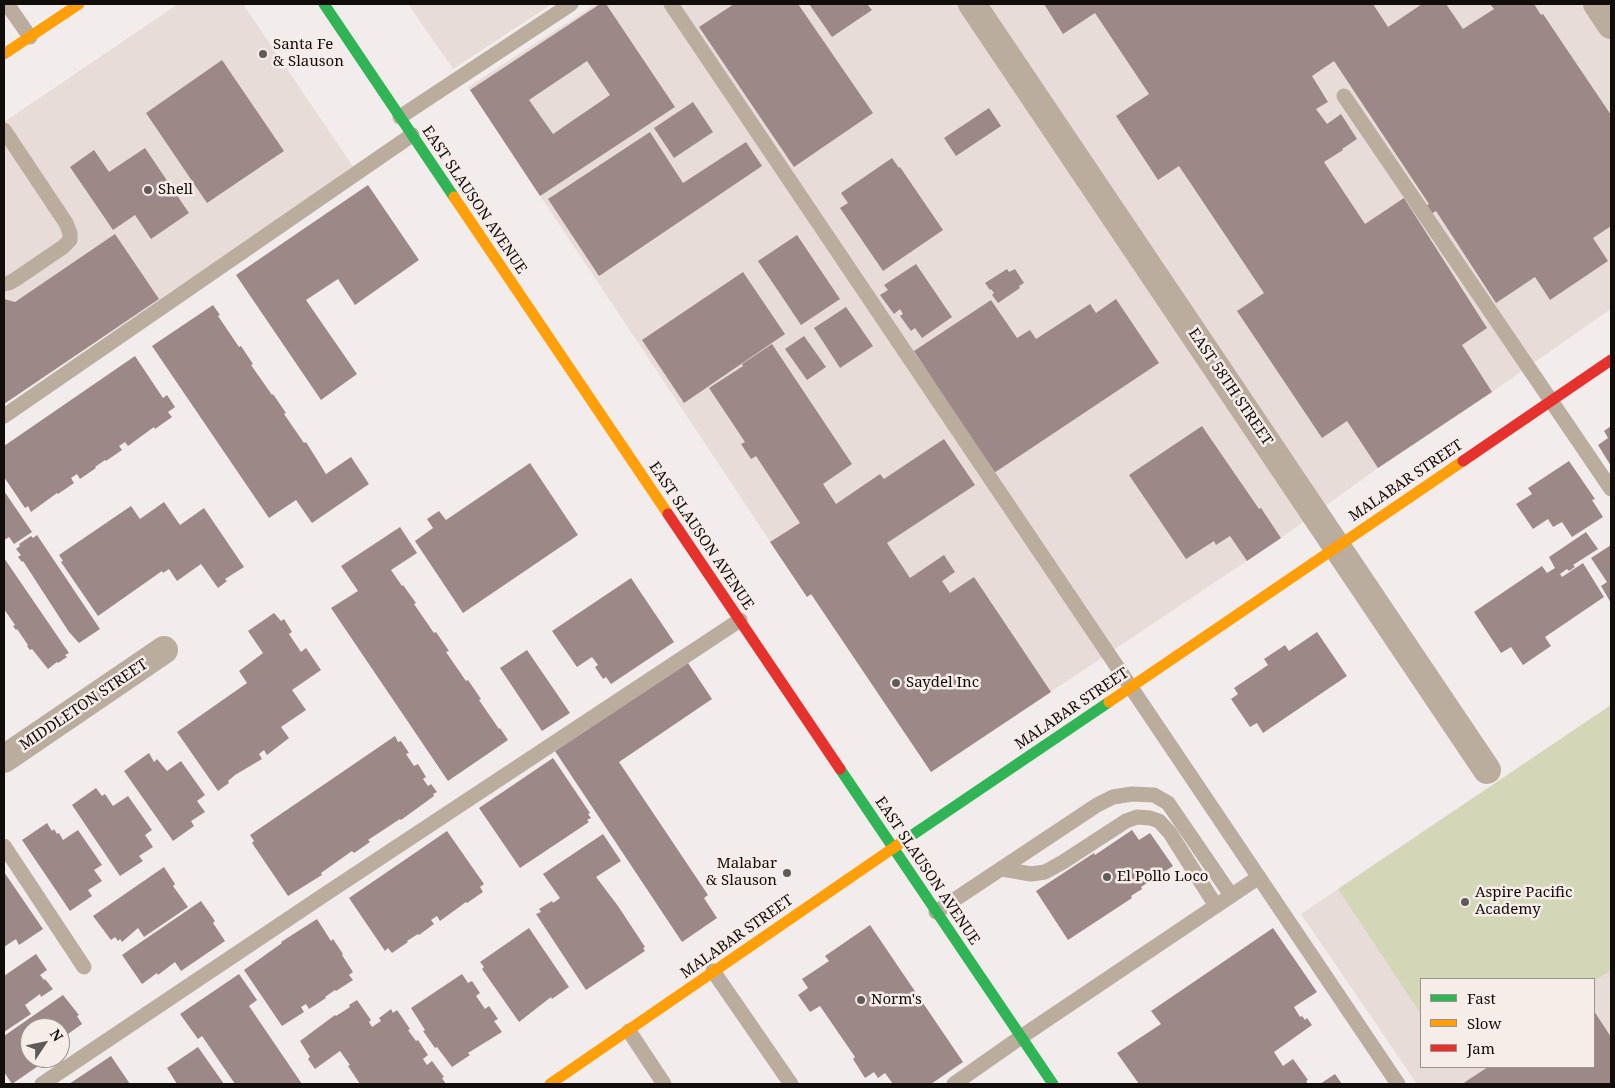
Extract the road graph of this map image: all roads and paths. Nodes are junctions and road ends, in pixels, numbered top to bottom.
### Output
1 (7, 4) edge
2 (78, 4) edge
3 (324, 4) edge
4 (571, 4) edge
5 (671, 4) edge
6 (972, 4) edge
7 (1597, 4) edge
8 (1611, 25) edge
9 (30, 36) junction
10 (4, 54) edge
11 (1344, 96) dead end
12 (400, 117) junction
13 (4, 130) edge
14 (412, 135) junction
15 (4, 284) edge
16 (1611, 360) edge
17 (1552, 400) junction
18 (4, 416) edge
19 (1611, 489) edge
20 (1337, 546) junction
21 (740, 620) junction
22 (164, 650) dead end
23 (1131, 687) junction
24 (4, 759) edge
25 (1487, 770) dead end
26 (4, 846) edge
27 (894, 846) junction
28 (1002, 869) junction
29 (1259, 877) junction
30 (1231, 896) junction
31 (1216, 906) junction
32 (936, 912) junction
33 (84, 967) dead end
34 (713, 972) junction
35 (629, 1031) junction
36 (1021, 1037) junction
37 (42, 1084) edge
38 (550, 1084) edge
39 (664, 1084) edge
40 (791, 1084) edge
41 (954, 1084) edge
42 (1053, 1084) edge
43 (1398, 1084) edge

1 - 9 lane
2 - 9 main road
3 - 12 main road, EAST SLAUSON AVENUE
4 - 12 lane
5 - 23 lane
6 - 20 street, EAST 58TH STREET
7 - 8 street
9 - 10 main road
11 - 17 lane
12 - 14 main road, EAST SLAUSON AVENUE
13 - 15 lane
14 - 18 lane
14 - 21 main road, EAST SLAUSON AVENUE
16 - 17 main road, MALABAR STREET
17 - 19 lane
17 - 20 main road, MALABAR STREET
20 - 23 main road, MALABAR STREET
20 - 25 street, EAST 58TH STREET
21 - 27 main road, EAST SLAUSON AVENUE
21 - 37 lane
22 - 24 street, MIDDLETON STREET
23 - 27 main road, MALABAR STREET
23 - 29 lane
26 - 33 lane
27 - 32 main road, EAST SLAUSON AVENUE
27 - 34 main road, MALABAR STREET
28 - 30 lane
28 - 31 lane
28 - 32 lane
29 - 30 lane
29 - 43 lane
30 - 31 lane
31 - 36 lane
32 - 36 main road, EAST SLAUSON AVENUE
34 - 35 main road, MALABAR STREET
34 - 40 lane
35 - 38 main road, MALABAR STREET
35 - 39 lane
36 - 41 lane
36 - 42 main road, EAST SLAUSON AVENUE

